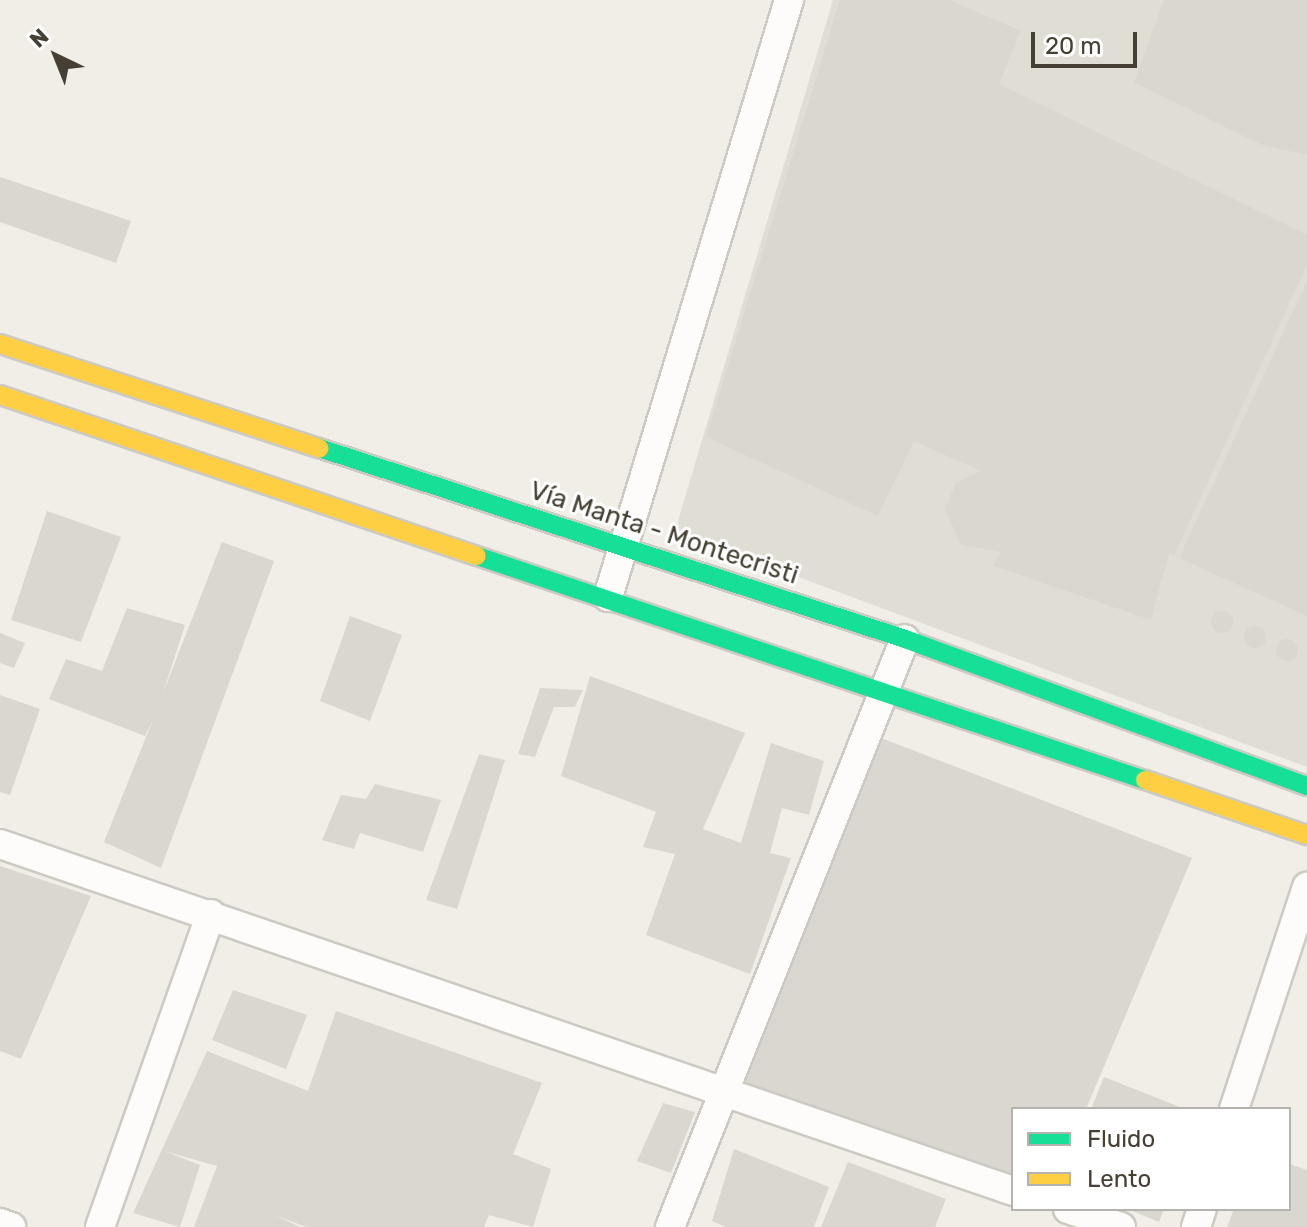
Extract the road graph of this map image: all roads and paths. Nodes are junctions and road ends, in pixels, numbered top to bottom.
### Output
1 (789, 0) edge
2 (0, 344) edge
3 (0, 395) edge
4 (624, 546) junction
5 (608, 597) junction
6 (905, 639) junction
7 (885, 691) junction
8 (1307, 786) edge
9 (1307, 835) edge
10 (0, 844) edge
11 (1307, 887) edge
12 (211, 914) junction
13 (722, 1093) junction
14 (1235, 1107) edge
15 (1011, 1190) edge
16 (1074, 1211) edge
17 (0, 1223) edge
18 (11, 1227) edge
19 (100, 1227) edge
20 (670, 1227) edge
21 (1121, 1227) edge

1 - 4 street
2 - 4 main road, Vía Manta - Montecristi
3 - 5 main road
4 - 5 street
4 - 6 main road, Vía Manta - Montecristi
5 - 7 main road
6 - 7 street
6 - 8 main road, Vía Manta - Montecristi
7 - 9 main road
7 - 13 street
10 - 12 street
11 - 14 street
12 - 13 street
12 - 19 street
13 - 15 street
13 - 20 street
16 - 21 street
17 - 18 street

